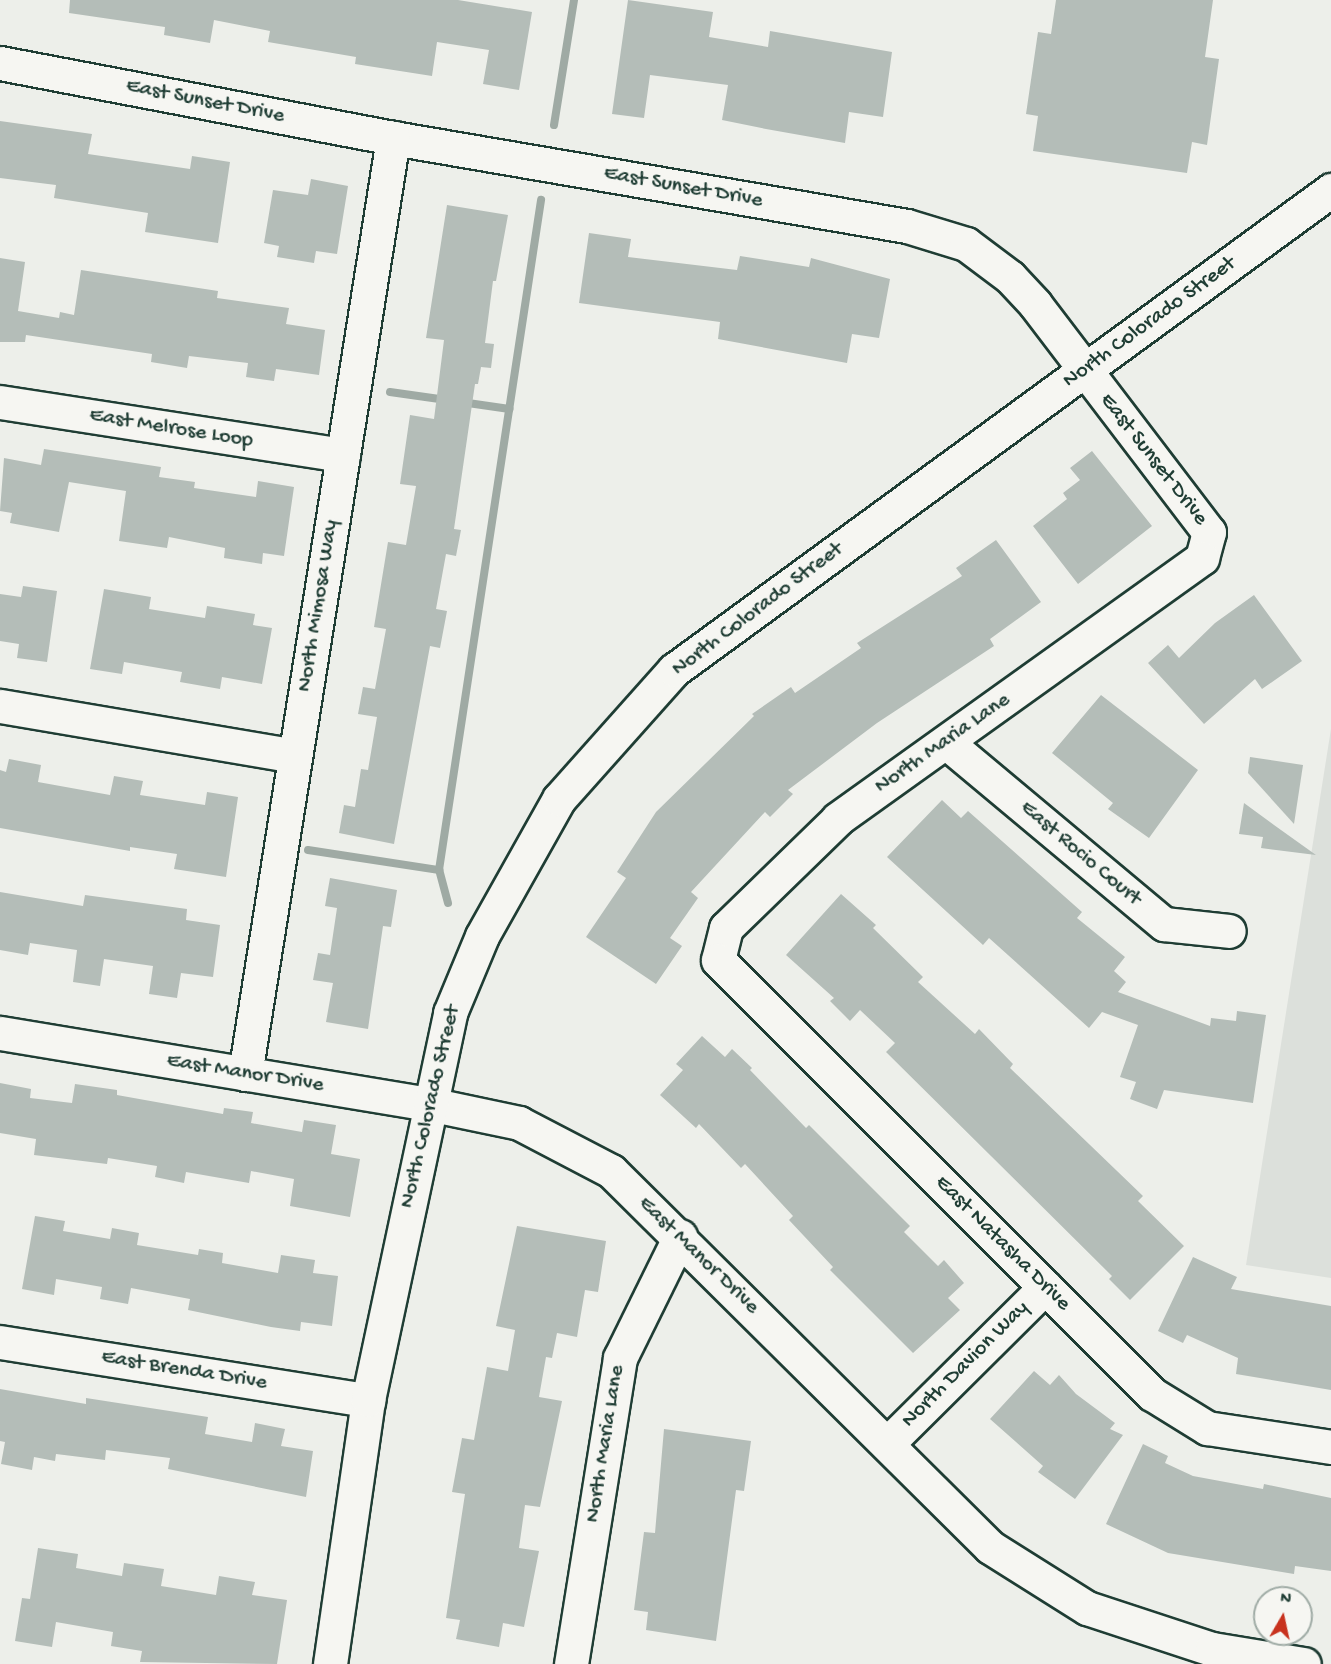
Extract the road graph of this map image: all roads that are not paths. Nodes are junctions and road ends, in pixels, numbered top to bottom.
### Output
1 (0, 63) edge
2 (393, 138) junction
3 (1331, 190) edge
4 (1083, 372) junction
5 (0, 402) edge
6 (343, 455) junction
7 (1202, 558) joint
8 (0, 706) edge
9 (946, 742) junction
10 (295, 756) junction
11 (1229, 931) dead end
12 (718, 960) joint
13 (0, 1033) edge
14 (245, 1074) junction
15 (429, 1104) junction
16 (680, 1236) junction
17 (1046, 1287) junction
18 (0, 1342) edge
19 (368, 1400) junction
20 (887, 1444) junction
21 (1331, 1447) edge
22 (330, 1664) edge
23 (571, 1664) edge
24 (1304, 1664) edge

1 - 2 street, East Sunset Drive
2 - 4 street, East Sunset Drive
2 - 6 street, North Mimosa Way
3 - 4 street, North Colorado Street
4 - 7 street, East Sunset Drive
4 - 15 street, North Colorado Street
5 - 6 street, East Melrose Loop
6 - 10 street, North Mimosa Way
7 - 9 street, North Maria Lane
8 - 10 street
9 - 11 street, East Rocio Court
9 - 12 street, North Maria Lane
10 - 14 street, North Mimosa Way
12 - 17 street, East Natasha Drive
13 - 14 street, East Manor Drive
14 - 15 street, East Manor Drive
15 - 16 street, East Manor Drive
15 - 19 street, North Colorado Street
16 - 20 street, East Manor Drive
16 - 23 street, North Maria Lane
17 - 20 street, North Davion Way
17 - 21 street, East Natasha Drive
18 - 19 street, East Brenda Drive
19 - 22 street, North Colorado Street
20 - 24 street, East Manor Drive

